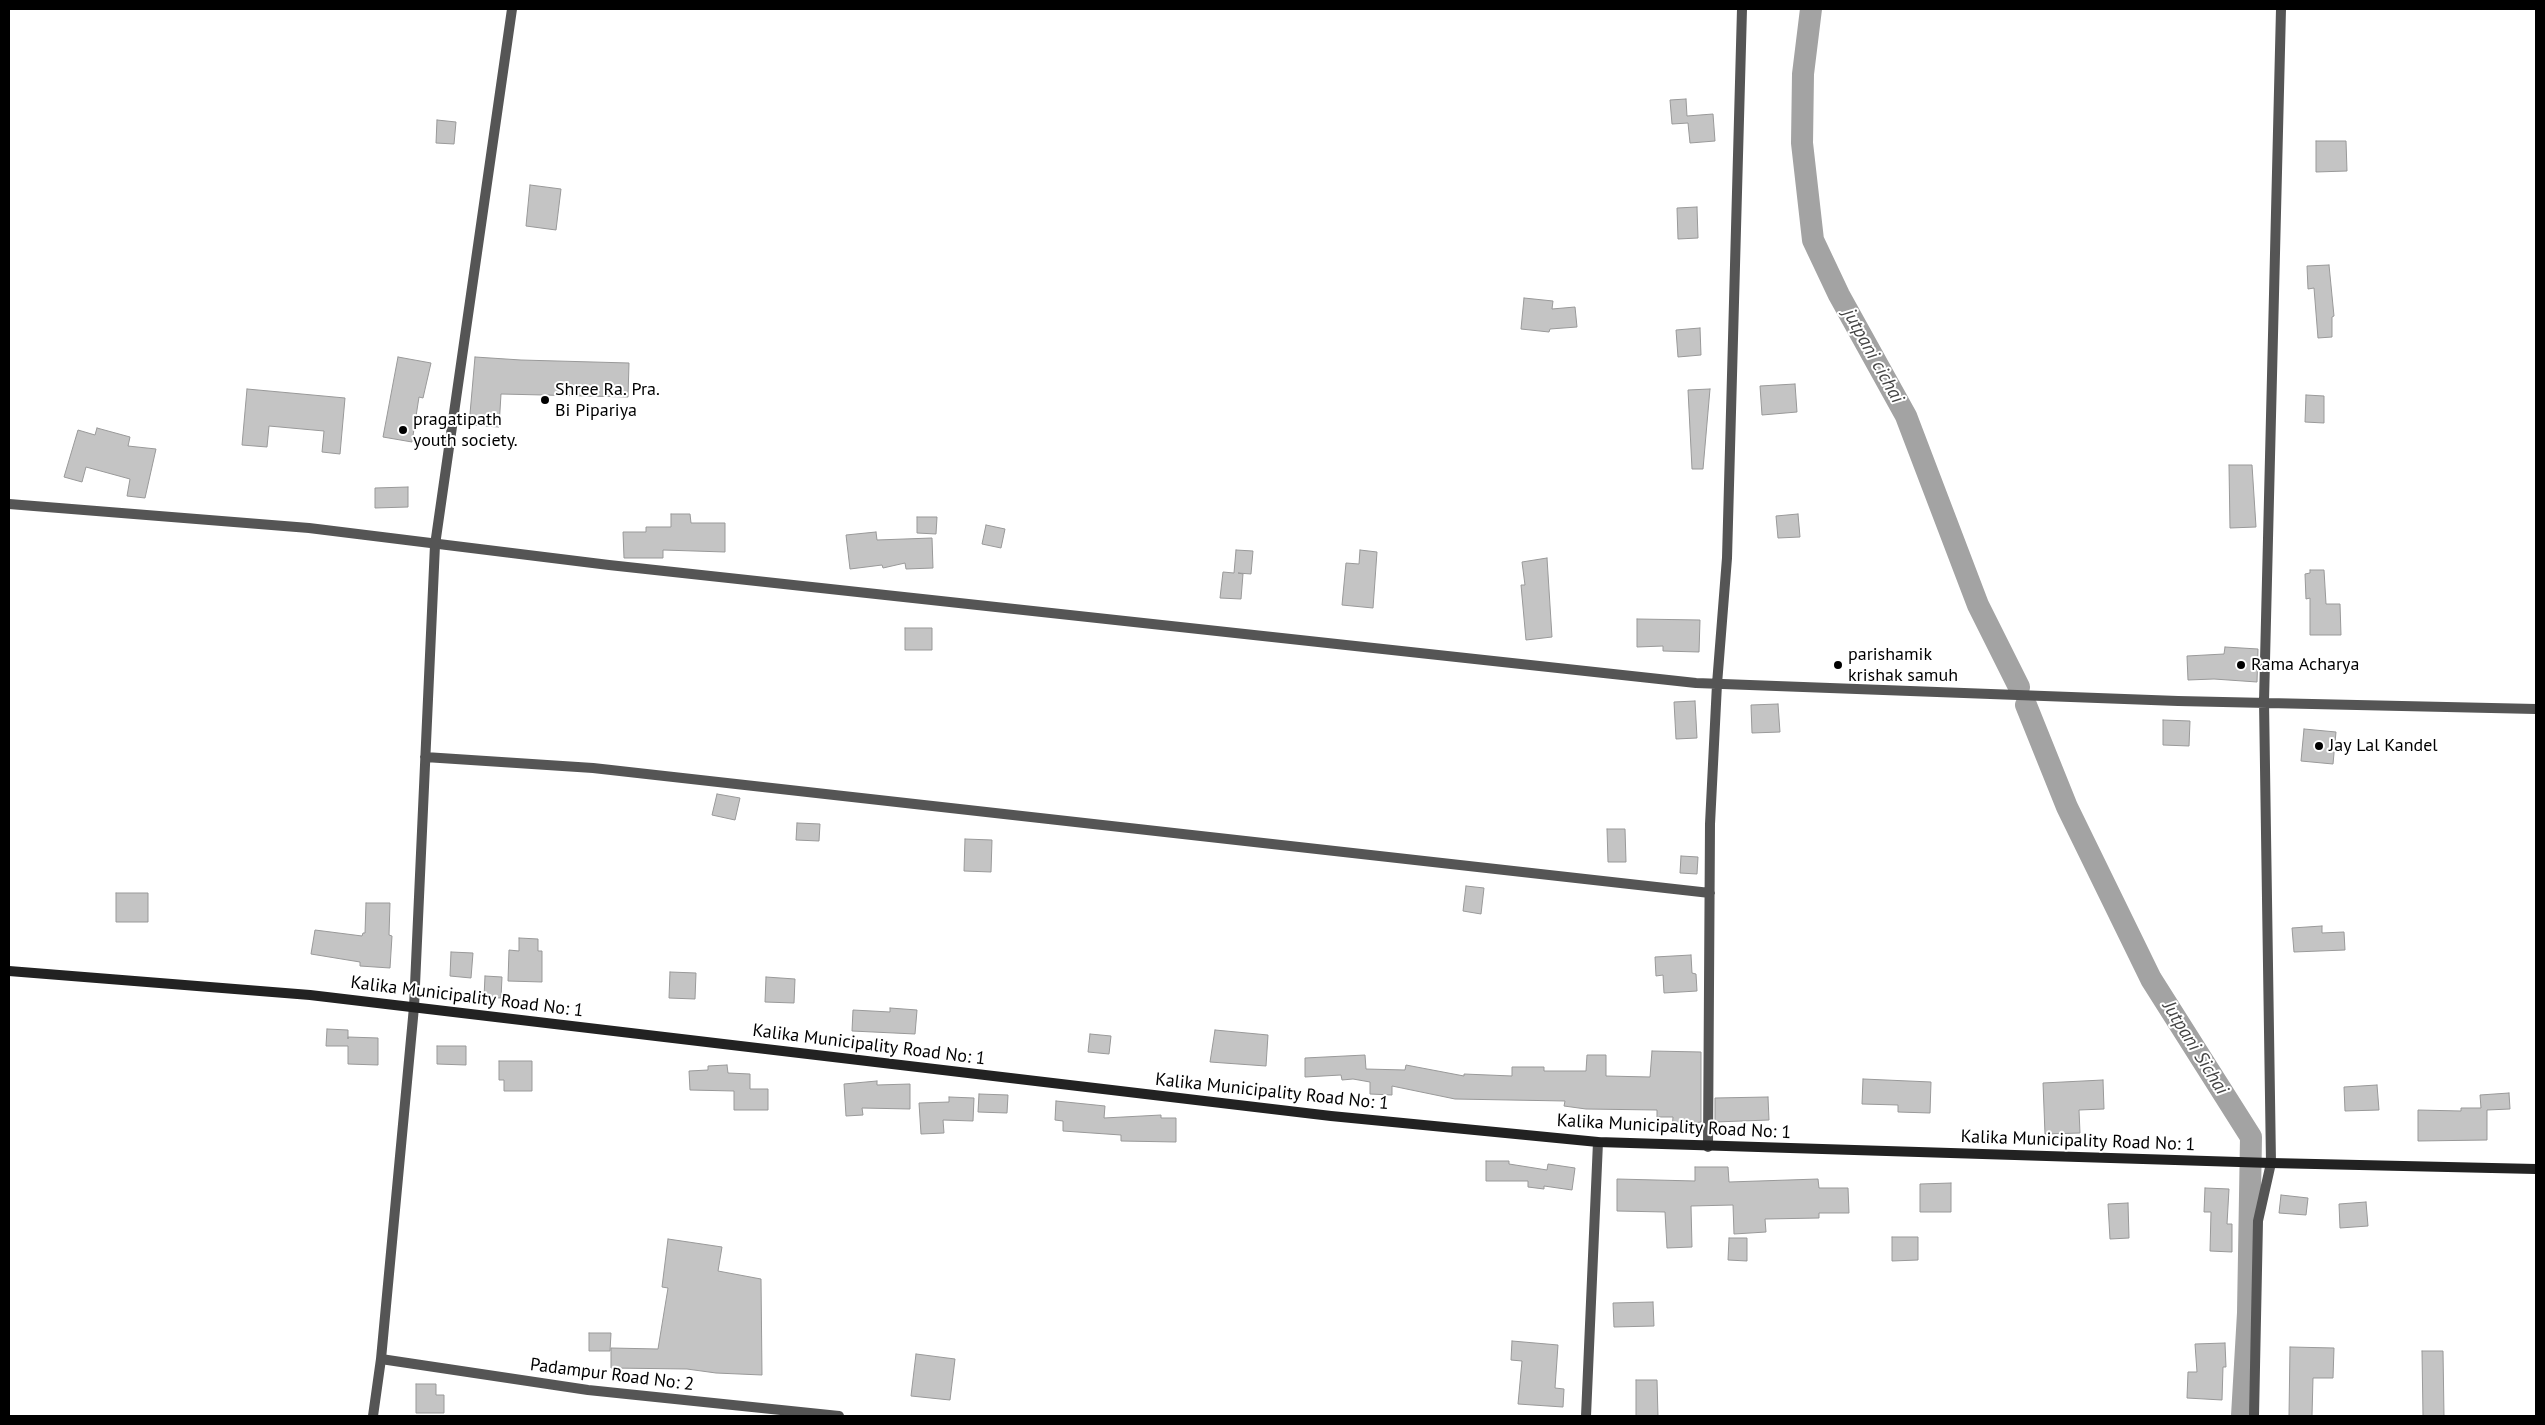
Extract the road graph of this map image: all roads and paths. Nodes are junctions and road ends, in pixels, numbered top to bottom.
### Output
1 (512, 9) edge
2 (1742, 9) edge
3 (2281, 9) edge
4 (9, 504) edge
5 (435, 545) junction
6 (1717, 684) junction
7 (2264, 702) junction
8 (2536, 709) edge
9 (425, 757) junction
10 (1710, 893) junction
11 (9, 972) edge
12 (414, 1007) junction
13 (1598, 1142) junction
14 (1708, 1147) junction
15 (2271, 1163) junction
16 (2536, 1169) edge
17 (381, 1359) junction
18 (373, 1416) edge
19 (840, 1416) edge
20 (1586, 1416) edge
21 (2254, 1416) edge

1 - 5 street
2 - 6 street
3 - 7 street
4 - 5 street
5 - 6 street
5 - 9 street
6 - 7 street
6 - 10 street
7 - 8 street
7 - 15 street
9 - 10 street
9 - 12 street
10 - 14 street
11 - 12 street, Kalika Municipality Road No: 1
12 - 13 street, Kalika Municipality Road No: 1
12 - 17 street
13 - 14 street, Kalika Municipality Road No: 1
13 - 20 street
14 - 15 street, Kalika Municipality Road No: 1
15 - 16 street, Kalika Municipality Road No: 1
15 - 21 street
17 - 18 street
17 - 19 street, Padampur Road No: 2

